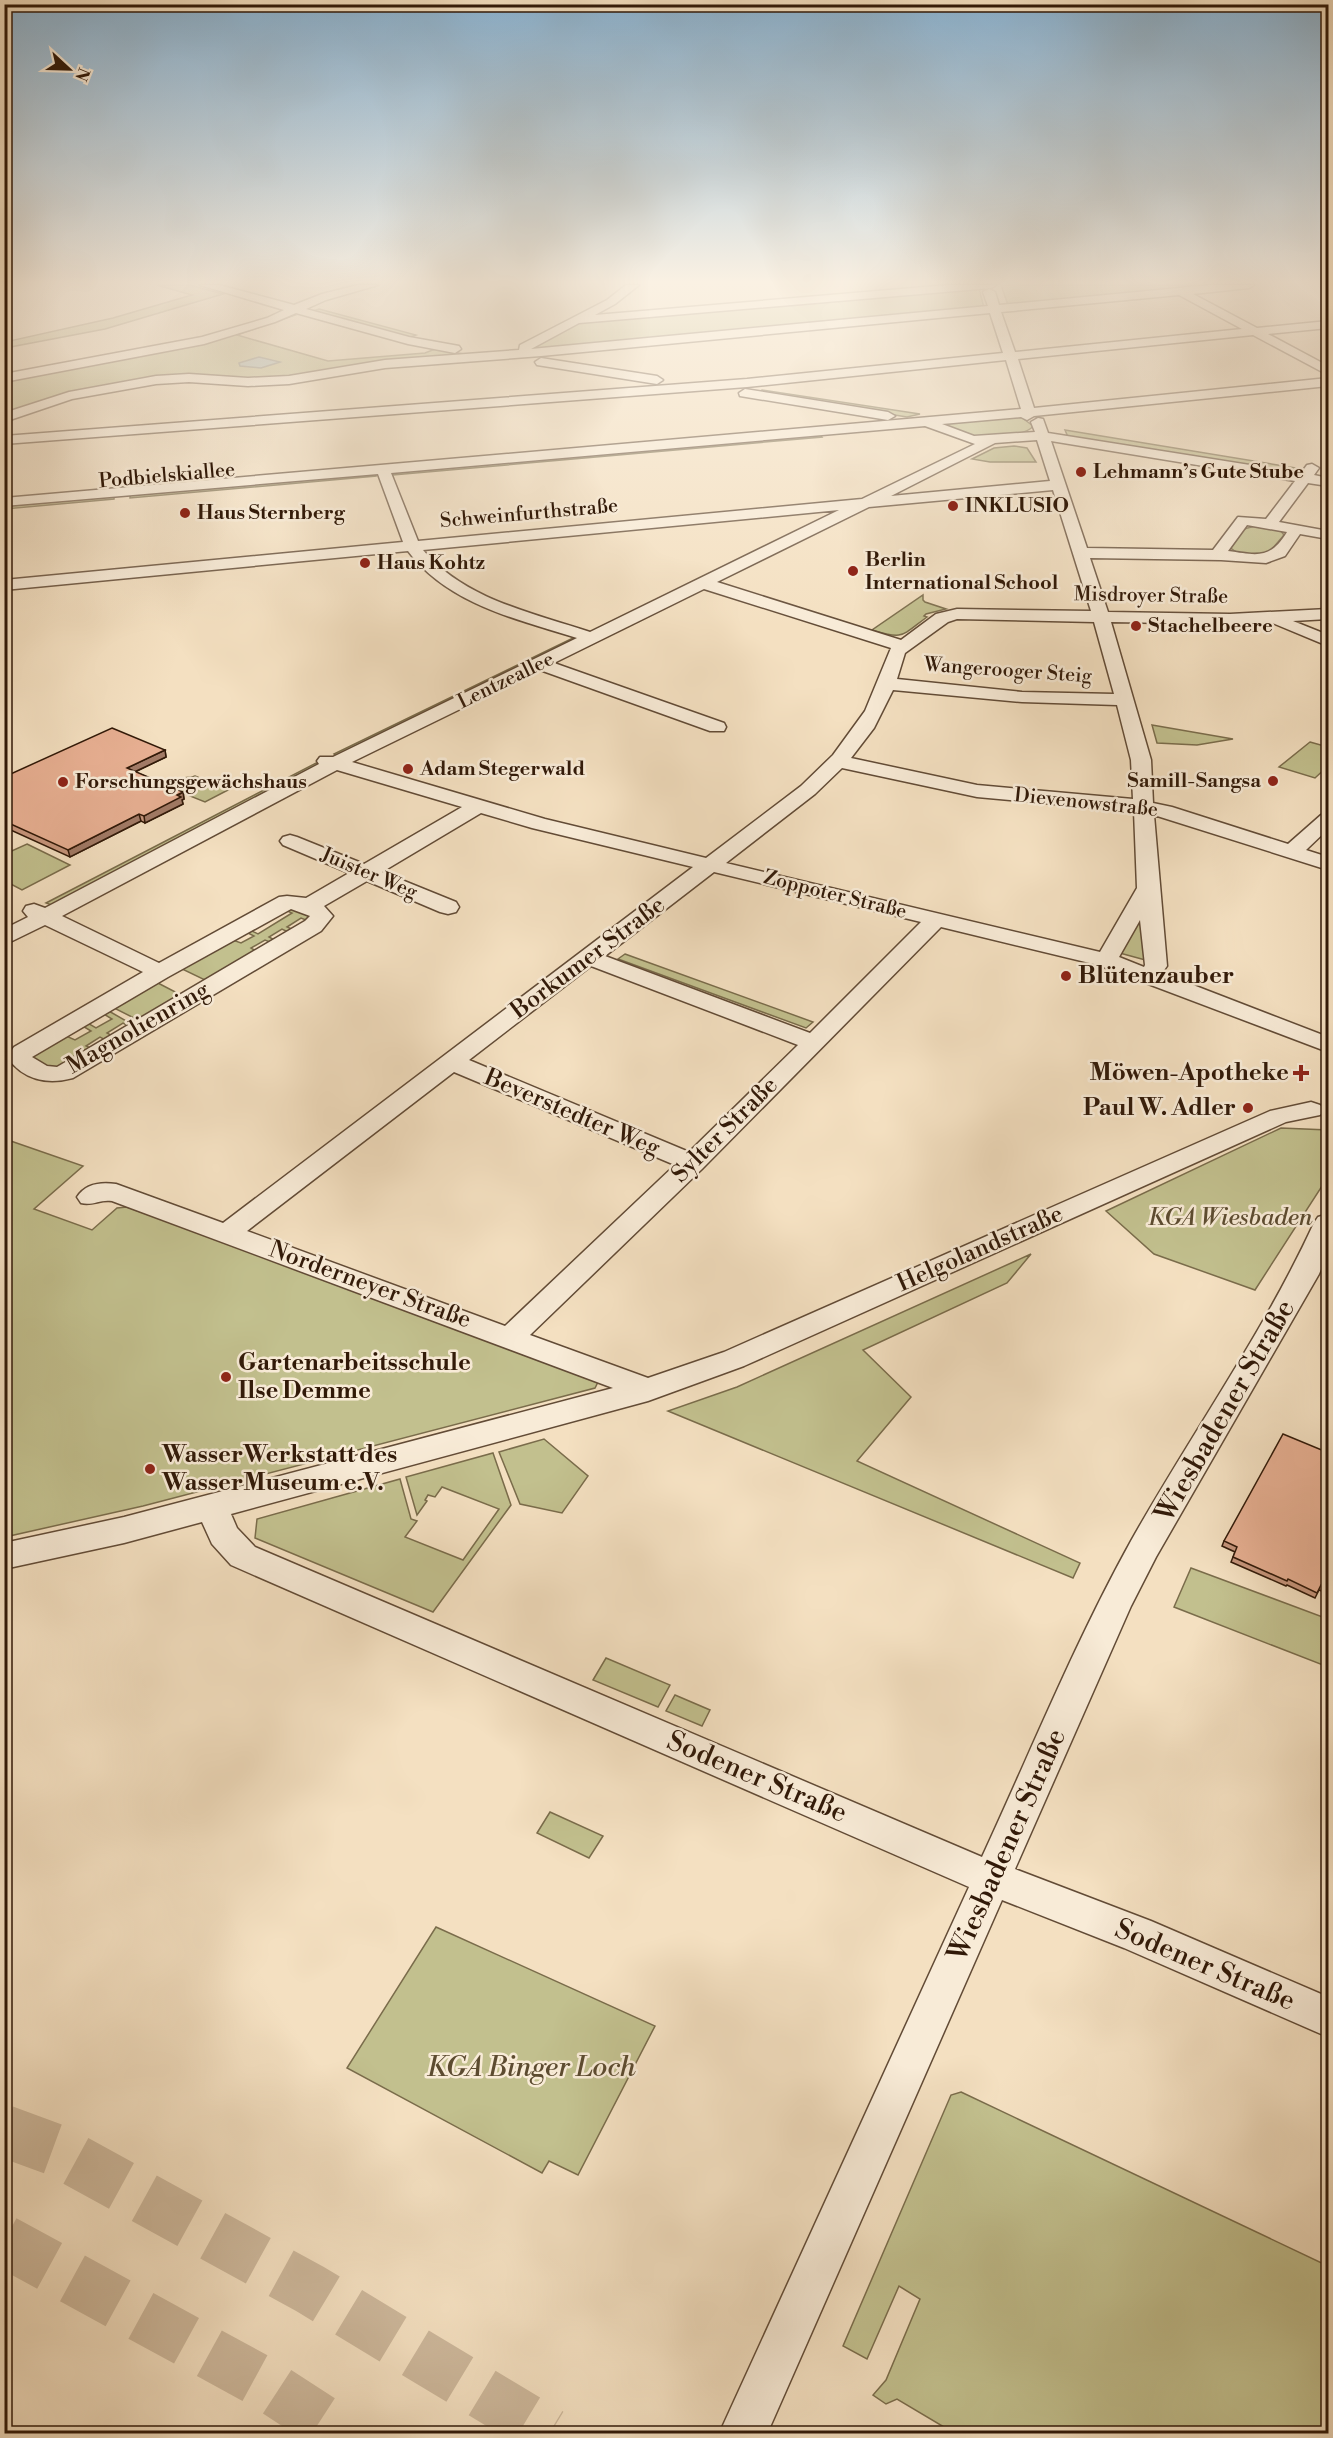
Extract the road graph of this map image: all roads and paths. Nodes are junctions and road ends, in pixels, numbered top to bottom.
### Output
1 (59, 399) edge
2 (548, 399) edge
3 (777, 399) edge
4 (830, 399) edge
5 (1024, 399) edge
6 (1197, 399) edge
7 (1223, 399) edge
8 (4, 418) edge
9 (962, 419) junction
10 (1031, 420) junction
11 (924, 422) junction
12 (942, 429) junction
13 (827, 435) junction
14 (970, 439) junction
15 (4, 440) edge
16 (990, 440) junction
17 (1313, 469) edge
18 (385, 473) junction
19 (1329, 482) edge
20 (1058, 485) junction
21 (122, 496) junction
22 (4, 502) edge
23 (866, 503) junction
24 (836, 506) junction
25 (4, 511) edge
26 (1269, 525) junction
27 (1296, 529) junction
28 (1329, 535) edge
29 (413, 546) junction
30 (1080, 553) junction
31 (1221, 555) junction
32 (719, 569) junction
33 (703, 583) junction
34 (4, 585) edge
35 (670, 593) junction
36 (1329, 614) edge
37 (1101, 617) junction
38 (1275, 618) junction
39 (584, 635) junction
40 (1329, 641) edge
41 (903, 646) junction
42 (541, 664) junction
43 (889, 684) junction
44 (1125, 700) junction
45 (717, 728) dead end
46 (326, 760) junction
47 (838, 761) junction
48 (477, 807) junction
49 (1144, 807) junction
50 (1329, 819) edge
51 (290, 841) dead end
52 (1292, 852) junction
53 (712, 864) junction
54 (1329, 864) edge
55 (364, 873) junction
56 (1148, 888) junction
57 (308, 906) junction
58 (448, 907) dead end
59 (36, 912) junction
60 (4, 920) edge
61 (936, 920) junction
62 (4, 938) edge
63 (590, 958) junction
64 (1106, 960) junction
65 (160, 972) junction
66 (1149, 975) junction
67 (813, 1042) junction
68 (1329, 1045) edge
69 (452, 1062) junction
70 (1311, 1110) dead end
71 (693, 1163) junction
72 (90, 1197) dead end
73 (1329, 1223) edge
74 (227, 1233) junction
75 (1329, 1254) edge
76 (1305, 1274) junction
77 (510, 1338) junction
78 (648, 1390) junction
79 (212, 1506) junction
80 (4, 1556) edge
81 (992, 1878) junction
82 (1329, 2017) edge
83 (743, 2433) edge

1 - 8 street
2 - 15 street
3 - 11 street
4 - 9 street
5 - 10 street
6 - 10 street
7 - 10 street
9 - 10 street
9 - 11 street
10 - 16 street
10 - 17 street
10 - 20 street
11 - 12 street
11 - 13 street, Podbielskiallee
12 - 13 street, Podbielskiallee
12 - 14 street
13 - 18 street, Podbielskiallee
14 - 16 street
14 - 24 street, Lentzeallee
16 - 23 street, Lentzeallee
17 - 19 street
17 - 26 street
18 - 21 street, Podbielskiallee
18 - 29 street
20 - 23 street, Schweinfurthstraße
20 - 30 street
21 - 22 street, Podbielskiallee
21 - 25 street, Podbielskiallee
23 - 24 street, Schweinfurthstraße
23 - 32 street, Lentzeallee
24 - 29 street, Schweinfurthstraße
24 - 32 street, Lentzeallee
26 - 27 street
26 - 31 street
27 - 28 street
27 - 31 street
29 - 34 street, Schweinfurthstraße
29 - 39 street
30 - 31 street
30 - 37 street
32 - 33 street, Lentzeallee
32 - 35 street, Lentzeallee
33 - 35 street, Lentzeallee
33 - 41 street
35 - 39 street, Lentzeallee
36 - 38 street, Misdroyer Straße
37 - 38 street, Misdroyer Straße
37 - 41 street, Misdroyer Straße
37 - 44 street
38 - 40 street
39 - 42 street, Lentzeallee
39 - 46 street, Lentzeallee
41 - 43 street, Borkumer Straße
42 - 45 street
42 - 46 street, Lentzeallee
43 - 44 street, Wangerooger Steig
43 - 47 street, Borkumer Straße
44 - 49 street
46 - 48 street, Zoppoter Straße
46 - 59 street, Lentzeallee
47 - 49 street, Dievenowstraße
47 - 53 street, Borkumer Straße
48 - 53 street, Zoppoter Straße
48 - 55 street
49 - 52 street, Dievenowstraße
49 - 56 street
50 - 52 street
51 - 55 street, Juister Weg
52 - 54 street, Dievenowstraße
53 - 61 street, Zoppoter Straße
53 - 63 street, Borkumer Straße
55 - 57 street
55 - 58 street, Juister Weg
56 - 64 street
56 - 66 street
57 - 65 street, Magnolienring
57 - 65 street, Magnolienring
59 - 60 street, Lentzeallee
59 - 62 street, Lentzeallee
59 - 65 street, Magnolienring
61 - 64 street, Zoppoter Straße
61 - 67 street, Sylter Straße
63 - 67 street
63 - 69 street, Borkumer Straße
64 - 66 street, Zoppoter Straße
66 - 68 street, Zoppoter Straße
67 - 71 street, Sylter Straße
69 - 71 street, Beverstedter Weg
69 - 74 street, Borkumer Straße
70 - 78 street, Helgolandstraße
71 - 77 street, Sylter Straße
72 - 74 street, Norderneyer Straße
73 - 76 street, Wiesbadener Straße
74 - 77 street, Norderneyer Straße
75 - 76 street, Wiesbadener Straße
76 - 81 street, Wiesbadener Straße
77 - 78 street, Norderneyer Straße
78 - 79 street, Helgolandstraße
79 - 80 street, Helgolandstraße
79 - 81 street, Sodener Straße
81 - 82 street, Sodener Straße
81 - 83 street, Wiesbadener Straße

